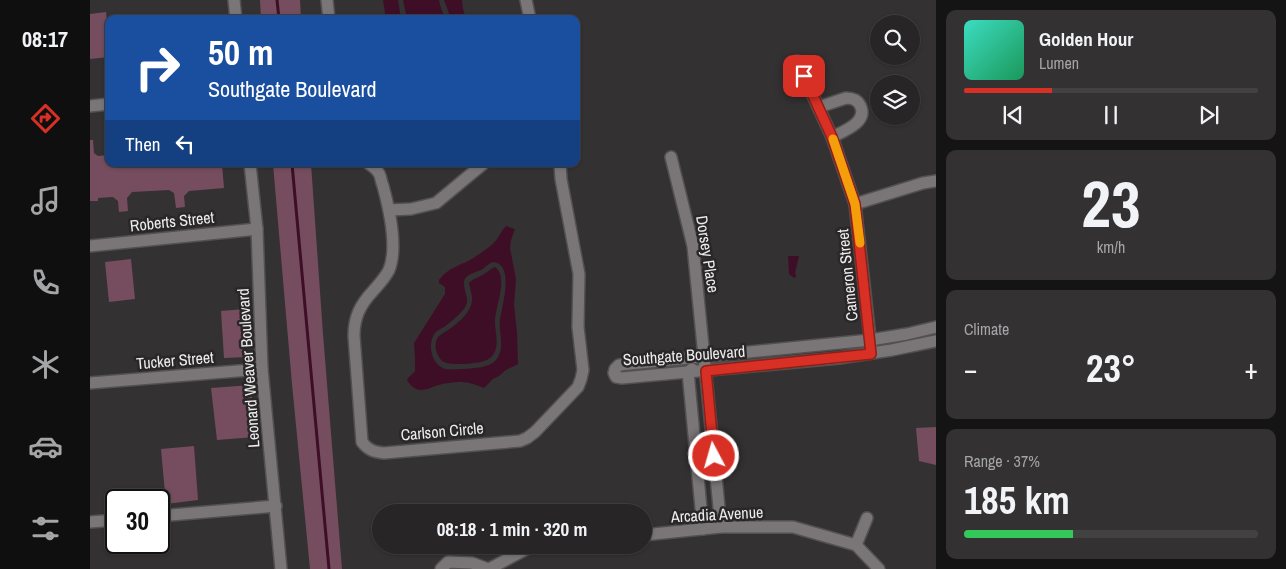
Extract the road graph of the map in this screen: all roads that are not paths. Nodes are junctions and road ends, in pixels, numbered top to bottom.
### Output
1 (234, 0) edge
2 (327, 0) edge
3 (526, 0) edge
4 (236, 15) edge
5 (328, 15) edge
6 (529, 15) edge
7 (797, 61) dead end
8 (105, 104) edge
9 (90, 106) edge
10 (819, 107) junction
11 (832, 137) junction
12 (671, 157) dead end
13 (250, 167) edge
14 (373, 167) edge
15 (479, 167) edge
16 (561, 167) edge
17 (936, 181) edge
18 (855, 204) junction
19 (389, 210) junction
20 (257, 229) junction
21 (90, 246) edge
22 (936, 327) edge
23 (870, 340) junction
24 (936, 341) edge
25 (871, 354) junction
26 (704, 357) junction
27 (262, 369) junction
28 (706, 371) junction
29 (688, 372) junction
30 (90, 383) edge
31 (276, 506) junction
32 (170, 515) edge
33 (867, 518) dead end
34 (105, 521) edge
35 (90, 522) edge
36 (721, 527) junction
37 (703, 529) junction
38 (652, 534) edge
39 (856, 545) junction
40 (517, 554) edge
41 (282, 569) edge
42 (441, 569) edge
43 (488, 569) edge
44 (879, 569) edge

1 - 4 street
2 - 5 street
3 - 6 street
7 - 10 street, Cameron Street
8 - 9 street
10 - 11 street, Cameron Street
10 - 11 street
11 - 18 street, Cameron Street
12 - 26 street, Dorsey Place
13 - 20 street, Leonard Weaver Boulevard
14 - 19 street, Carlson Circle
15 - 19 street
16 - 19 street, Carlson Circle
17 - 18 street
18 - 23 street, Cameron Street
20 - 21 street, Roberts Street
20 - 27 street, Leonard Weaver Boulevard
22 - 23 street, Southgate Boulevard
23 - 25 street, Cameron Street
23 - 26 street, Southgate Boulevard
24 - 25 street, Southgate Boulevard
25 - 28 street, Southgate Boulevard
26 - 28 street, Dorsey Place
26 - 29 street
26 - 29 street, Southgate Boulevard
27 - 30 street, Tucker Street
27 - 31 street, Leonard Weaver Boulevard
28 - 29 street, Southgate Boulevard
28 - 36 street, Dorsey Place
29 - 37 street
31 - 32 street
31 - 41 street, Leonard Weaver Boulevard
33 - 39 street
34 - 35 street
36 - 37 street, Arcadia Avenue
36 - 39 street, Arcadia Avenue
37 - 38 street, Arcadia Avenue
39 - 44 street
40 - 43 street
42 - 43 street

